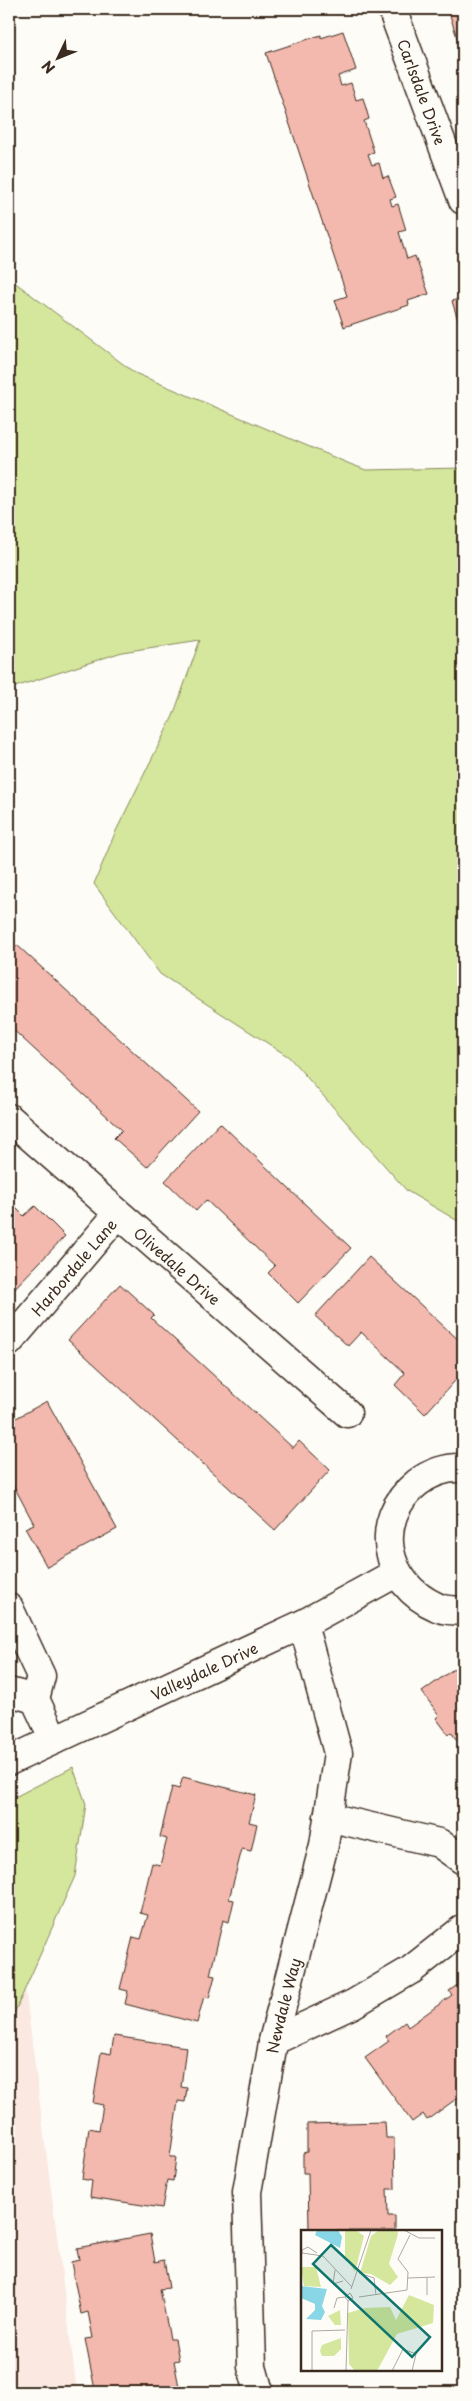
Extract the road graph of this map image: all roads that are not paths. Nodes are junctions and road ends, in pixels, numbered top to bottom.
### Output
1 (392, 9) edge
2 (463, 200) edge
3 (9, 1118) edge
4 (118, 1214) junction
5 (9, 1342) edge
6 (347, 1413) dead end
7 (463, 1468) edge
8 (396, 1572) junction
9 (463, 1611) edge
10 (10, 1616) edge
11 (303, 1624) junction
12 (9, 1692) edge
13 (35, 1699) junction
14 (54, 1740) junction
15 (9, 1761) edge
16 (328, 1817) junction
17 (463, 1860) edge
18 (463, 1929) edge
19 (274, 2041) junction
20 (259, 2392) edge

1 - 2 street, Carlsdale Drive
3 - 4 street, Olivedale Drive
4 - 5 street, Harbordale Lane
4 - 6 street, Olivedale Drive
7 - 8 street
8 - 9 street
8 - 11 street, Valleydale Drive
10 - 13 street
11 - 14 street, Valleydale Drive
11 - 16 street, Newdale Way
12 - 13 street
13 - 14 street
14 - 15 street, Valleydale Drive
16 - 17 street
16 - 19 street, Newdale Way
18 - 19 street
19 - 20 street, Newdale Way

